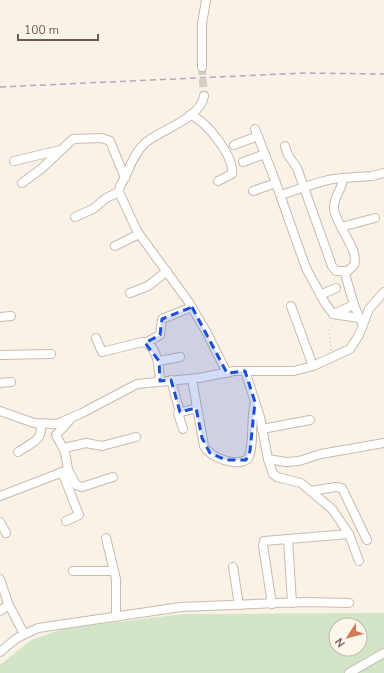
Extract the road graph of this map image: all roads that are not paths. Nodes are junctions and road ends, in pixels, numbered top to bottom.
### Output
1 (206, 0) edge
2 (202, 67) tunnel mouth
3 (204, 96) tunnel mouth
4 (190, 115) junction
5 (234, 145) dead end
6 (285, 146) dead end
7 (60, 150) junction
8 (266, 154) junction
9 (14, 161) dead end
10 (243, 162) dead end
11 (384, 173) edge
12 (125, 178) junction
13 (342, 178) junction
14 (218, 180) dead end
15 (22, 183) dead end
16 (276, 183) junction
17 (304, 188) junction
18 (253, 191) dead end
19 (119, 192) junction
20 (281, 195) junction
21 (75, 217) dead end
22 (375, 218) dead end
23 (341, 226) junction
24 (139, 234) junction
25 (115, 246) dead end
26 (167, 271) junction
27 (347, 271) junction
28 (336, 288) dead end
29 (384, 292) edge
30 (130, 294) dead end
31 (320, 296) junction
32 (354, 305) junction
33 (291, 306) dead end
34 (192, 307) junction
35 (335, 315) junction
36 (11, 316) dead end
37 (0, 317) edge
38 (361, 322) junction
39 (96, 338) dead end
40 (145, 343) junction
41 (0, 354) edge
42 (51, 354) dead end
43 (180, 357) dead end
44 (159, 361) junction
45 (313, 366) junction
46 (245, 371) junction
47 (227, 373) junction
48 (192, 378) junction
49 (171, 380) junction
50 (160, 381) junction
51 (11, 382) dead end
52 (0, 383) edge
53 (255, 402) junction
54 (198, 408) junction
55 (0, 411) edge
56 (180, 412) junction
57 (70, 420) junction
58 (310, 420) dead end
59 (40, 424) junction
60 (183, 429) dead end
61 (262, 429) junction
62 (136, 437) dead end
63 (384, 443) edge
64 (64, 448) junction
65 (18, 452) dead end
66 (268, 459) junction
67 (65, 471) junction
68 (113, 477) dead end
69 (310, 491) junction
70 (0, 496) edge
71 (66, 521) dead end
72 (0, 522) edge
73 (6, 533) dead end
74 (349, 534) junction
75 (106, 538) dead end
76 (288, 539) junction
77 (367, 540) dead end
78 (359, 561) dead end
79 (233, 567) dead end
80 (73, 571) dead end
81 (114, 571) junction
82 (0, 579) edge
83 (292, 603) junction
84 (349, 603) dead end
85 (272, 604) junction
86 (239, 605) junction
87 (9, 606) junction
88 (0, 611) edge
89 (116, 617) junction
90 (24, 634) junction
91 (0, 652) edge
92 (384, 653) edge
93 (352, 672) edge

1 - 2 street
3 - 4 street
4 - 12 street
4 - 14 street
5 - 8 street
6 - 17 street
7 - 9 street
7 - 12 street
7 - 15 street
8 - 10 street
8 - 16 street
11 - 13 street
12 - 19 street
13 - 17 street
13 - 23 street
16 - 18 street
16 - 20 street
17 - 20 street
17 - 27 street
19 - 21 street
19 - 24 street
20 - 31 street
22 - 23 street
23 - 27 street
24 - 25 street
24 - 26 street
26 - 30 street
26 - 34 street
27 - 32 street
28 - 31 street
29 - 38 street
31 - 35 street
32 - 35 street
32 - 38 street
33 - 45 street
34 - 40 street
34 - 47 street
35 - 38 street
36 - 37 street
38 - 45 street
39 - 40 street
40 - 44 street
41 - 42 street
43 - 44 street
44 - 50 street
45 - 46 street
46 - 47 street
46 - 53 street
47 - 48 street
48 - 49 street
48 - 54 street
49 - 50 street
49 - 56 street
50 - 57 street
51 - 52 street
53 - 54 street
53 - 61 street
54 - 56 street
55 - 59 street
56 - 60 street
57 - 59 street
57 - 64 street
58 - 61 street
59 - 65 street
61 - 66 street
62 - 64 street
63 - 66 street
64 - 67 street
66 - 69 street
67 - 68 street
67 - 70 street
67 - 71 street
69 - 74 street
69 - 77 street
72 - 73 street
74 - 76 street
74 - 78 street
75 - 81 street
76 - 83 street
76 - 85 street
79 - 86 street
80 - 81 street
81 - 89 street
82 - 87 street
83 - 84 street
83 - 85 street
85 - 86 street
86 - 89 street
87 - 88 street
87 - 90 street
89 - 90 street
90 - 91 street
92 - 93 street

